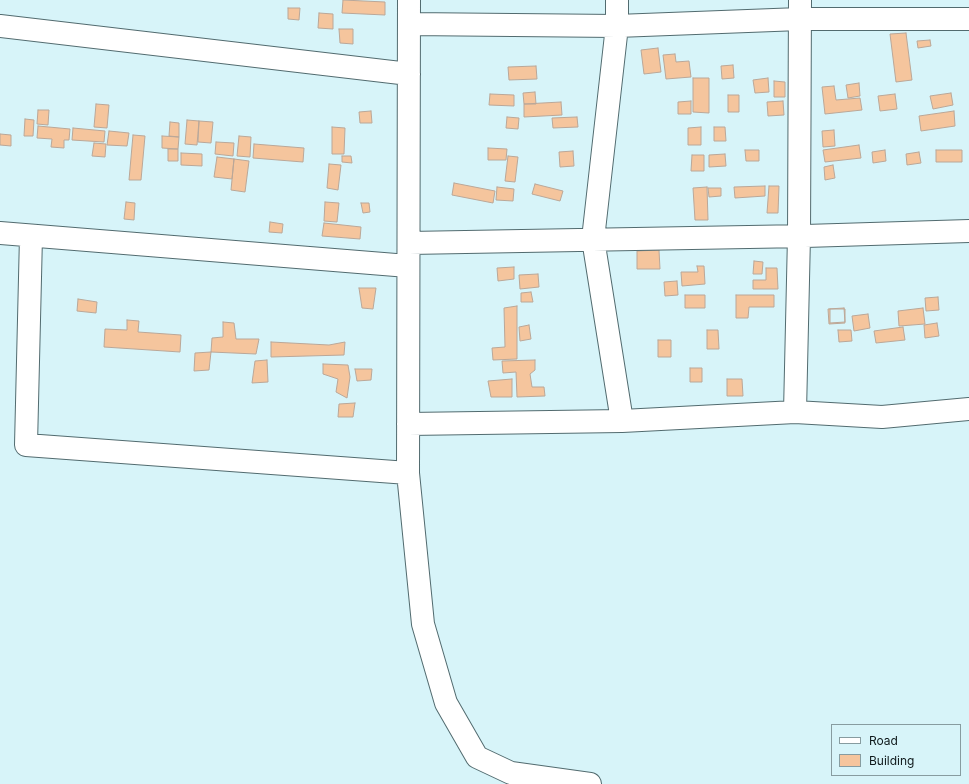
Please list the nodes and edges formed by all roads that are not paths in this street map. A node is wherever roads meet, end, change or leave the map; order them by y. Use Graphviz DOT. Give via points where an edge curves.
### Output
graph roads {
  1 [pos="409,0"];
  2 [pos="617,0"];
  3 [pos="800,10"];
  4 [pos="969,19"];
  5 [pos="409,24"];
  6 [pos="0,26"];
  7 [pos="617,26"];
  8 [pos="409,74"];
  9 [pos="969,231"];
  10 [pos="0,233"];
  11 [pos="31,236"];
  12 [pos="799,236"];
  13 [pos="592,239"];
  14 [pos="409,243"];
  15 [pos="408,266"];
  16 [pos="969,409"];
  17 [pos="795,412"];
  18 [pos="622,421"];
  19 [pos="408,424"];
  20 [pos="408,473"];
  21 [pos="590,784"];
  1 -- 5 [label="street"];
  2 -- 7 [label="street"];
  3 -- 4 [label="street"];
  3 -- 7 [label="street"];
  3 -- 12 [label="street"];
  5 -- 7 [label="street"];
  5 -- 8 [label="street"];
  6 -- 8 [label="street"];
  7 -- 13 [label="street"];
  8 -- 14 [label="street"];
  9 -- 12 [label="street"];
  10 -- 11 [label="street"];
  11 -- 15 [label="street"];
  11 -- 20 [label="street" via="26,445"];
  12 -- 13 [label="street"];
  12 -- 17 [label="street"];
  13 -- 14 [label="street"];
  13 -- 18 [label="street"];
  14 -- 15 [label="street"];
  15 -- 19 [label="street"];
  16 -- 17 [label="street" via="882,417"];
  17 -- 18 [label="street"];
  18 -- 19 [label="street"];
  19 -- 20 [label="street"];
  20 -- 21 [label="street" via="423,624 446,703 477,757 511,772"];
}
